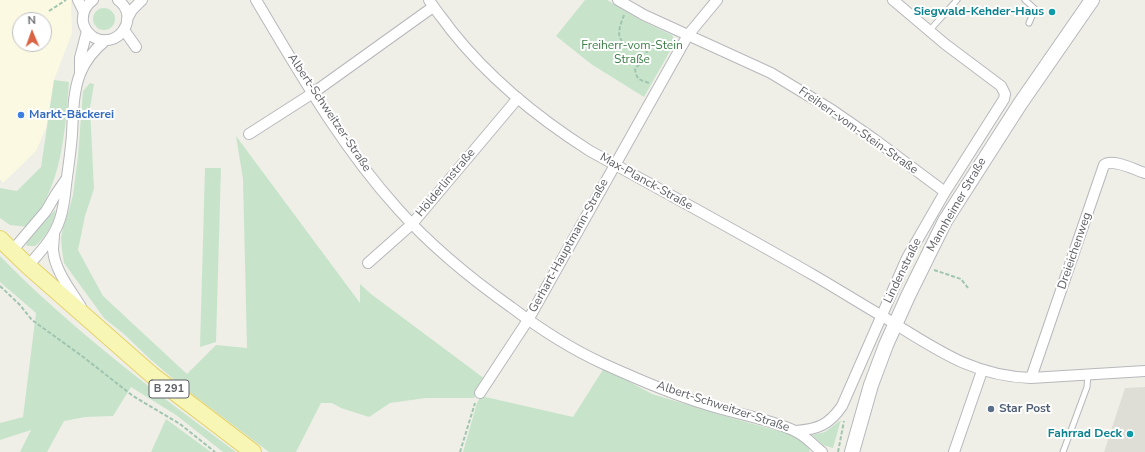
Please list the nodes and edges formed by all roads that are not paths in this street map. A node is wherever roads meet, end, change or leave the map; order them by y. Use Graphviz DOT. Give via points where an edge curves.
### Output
graph roads {
  1 [pos="78,0"];
  2 [pos="93,0"];
  3 [pos="120,0"];
  4 [pos="142,0"];
  5 [pos="256,0"];
  6 [pos="618,0"];
  7 [pos="717,0"];
  8 [pos="893,0"];
  9 [pos="958,0"];
  10 [pos="1025,0"];
  11 [pos="1089,1"];
  12 [pos="431,4"];
  13 [pos="84,12"];
  14 [pos="127,19"];
  15 [pos="1030,23"];
  16 [pos="124,30"];
  17 [pos="87,31"];
  18 [pos="929,31"];
  19 [pos="688,34"];
  20 [pos="116,37"];
  21 [pos="106,40"];
  22 [pos="80,72"];
  23 [pos="313,94"];
  24 [pos="518,98"];
  25 [pos="249,134"];
  26 [pos="615,165"];
  27 [pos="1145,173"];
  28 [pos="67,178"];
  29 [pos="945,192"];
  30 [pos="412,224"];
  31 [pos="54,233"];
  32 [pos="0,239"];
  33 [pos="12,251"];
  34 [pos="368,264"];
  35 [pos="28,266"];
  36 [pos="881,316"];
  37 [pos="89,320"];
  38 [pos="528,320"];
  39 [pos="895,324"];
  40 [pos="982,371"];
  41 [pos="1145,371"];
  42 [pos="1088,374"];
  43 [pos="1031,378"];
  44 [pos="480,393"];
  45 [pos="796,431"];
  46 [pos="253,452"];
  47 [pos="822,452"];
  48 [pos="852,452"];
  49 [pos="954,452"];
  50 [pos="1063,452"];
  1 -- 13 [label="street"];
  2 -- 13 [label="street"];
  3 -- 14 [label="street"];
  4 -- 14 [label="street"];
  5 -- 23 [label="street, Albert-Schweitzer-Straße"];
  6 -- 19 [label="street, Freiherr-vom-Stein-Straße"];
  7 -- 19 [label="street, Gerhart-Hauptmann-Straße"];
  8 -- 18 [label="street"];
  9 -- 18 [label="lane"];
  10 -- 15 [label="lane" via="1035,9"];
  11 -- 39 [label="street, Mannheimer Straße" via="945,221"];
  12 -- 23 [label="street"];
  12 -- 24 [label="street, Max-Planck-Straße" via="476,60"];
  13 -- 17 [label="street" via="83,19"];
  14 -- 16 [label="street"];
  16 -- 20 [label="street"];
  16 -- 20 [label="street" via="135,46"];
  17 -- 21 [label="street" via="91,36"];
  17 -- 22 [label="street" via="80,58"];
  18 -- 29 [label="street, Lindenstraße" via="1001,86 1005,94 1002,104"];
  19 -- 26 [label="street, Gerhart-Hauptmann-Straße"];
  19 -- 29 [label="street, Freiherr-vom-Stein-Straße" via="771,73 825,106"];
  20 -- 21 [label="street"];
  21 -- 22 [label="street" via="96,48"];
  22 -- 28 [label="street" via="75,93"];
  23 -- 25 [label="street"];
  23 -- 30 [label="street, Albert-Schweitzer-Straße" via="371,176"];
  24 -- 26 [label="street, Max-Planck-Straße" via="564,134"];
  24 -- 30 [label="street, Hölderlinstraße"];
  26 -- 36 [label="street, Max-Planck-Straße" via="816,276"];
  26 -- 38 [label="street, Gerhart-Hauptmann-Straße"];
  27 -- 43 [label="street, Dreieichenweg" via="1114,162 1104,165"];
  28 -- 31 [label="street" via="66,197"];
  28 -- 33 [label="street" via="31,231"];
  29 -- 36 [label="street, Lindenstraße" via="907,258"];
  30 -- 34 [label="street, Hölderlinstraße"];
  30 -- 38 [label="street, Albert-Schweitzer-Straße" via="479,284"];
  31 -- 35 [label="street"];
  31 -- 37 [label="street" via="53,250 60,274"];
  32 -- 33 [label="main road, B 291"];
  33 -- 35 [label="main road, B 291"];
  35 -- 37 [label="main road, B 291"];
  36 -- 39 [label="street, Max-Planck-Straße"];
  36 -- 45 [label="street, Lindenstraße" via="842,406 824,425"];
  37 -- 46 [label="main road, B 291" via="152,376"];
  38 -- 44 [label="street, Gerhart-Hauptmann-Straße"];
  38 -- 45 [label="street, Albert-Schweitzer-Straße" via="602,363 656,386 706,405"];
  39 -- 40 [label="street, Max-Planck-Straße" via="937,350"];
  39 -- 48 [label="street, Mannheimer Straße" via="871,385"];
  40 -- 43 [label="street, Max-Planck-Straße"];
  40 -- 49 [label="street"];
  41 -- 42 [label="street, Max-Planck-Straße"];
  42 -- 43 [label="street, Max-Planck-Straße"];
  42 -- 50 [label="lane" via="1087,387"];
  45 -- 47 [label="street, Albert-Schweitzer-Straße"];
}
